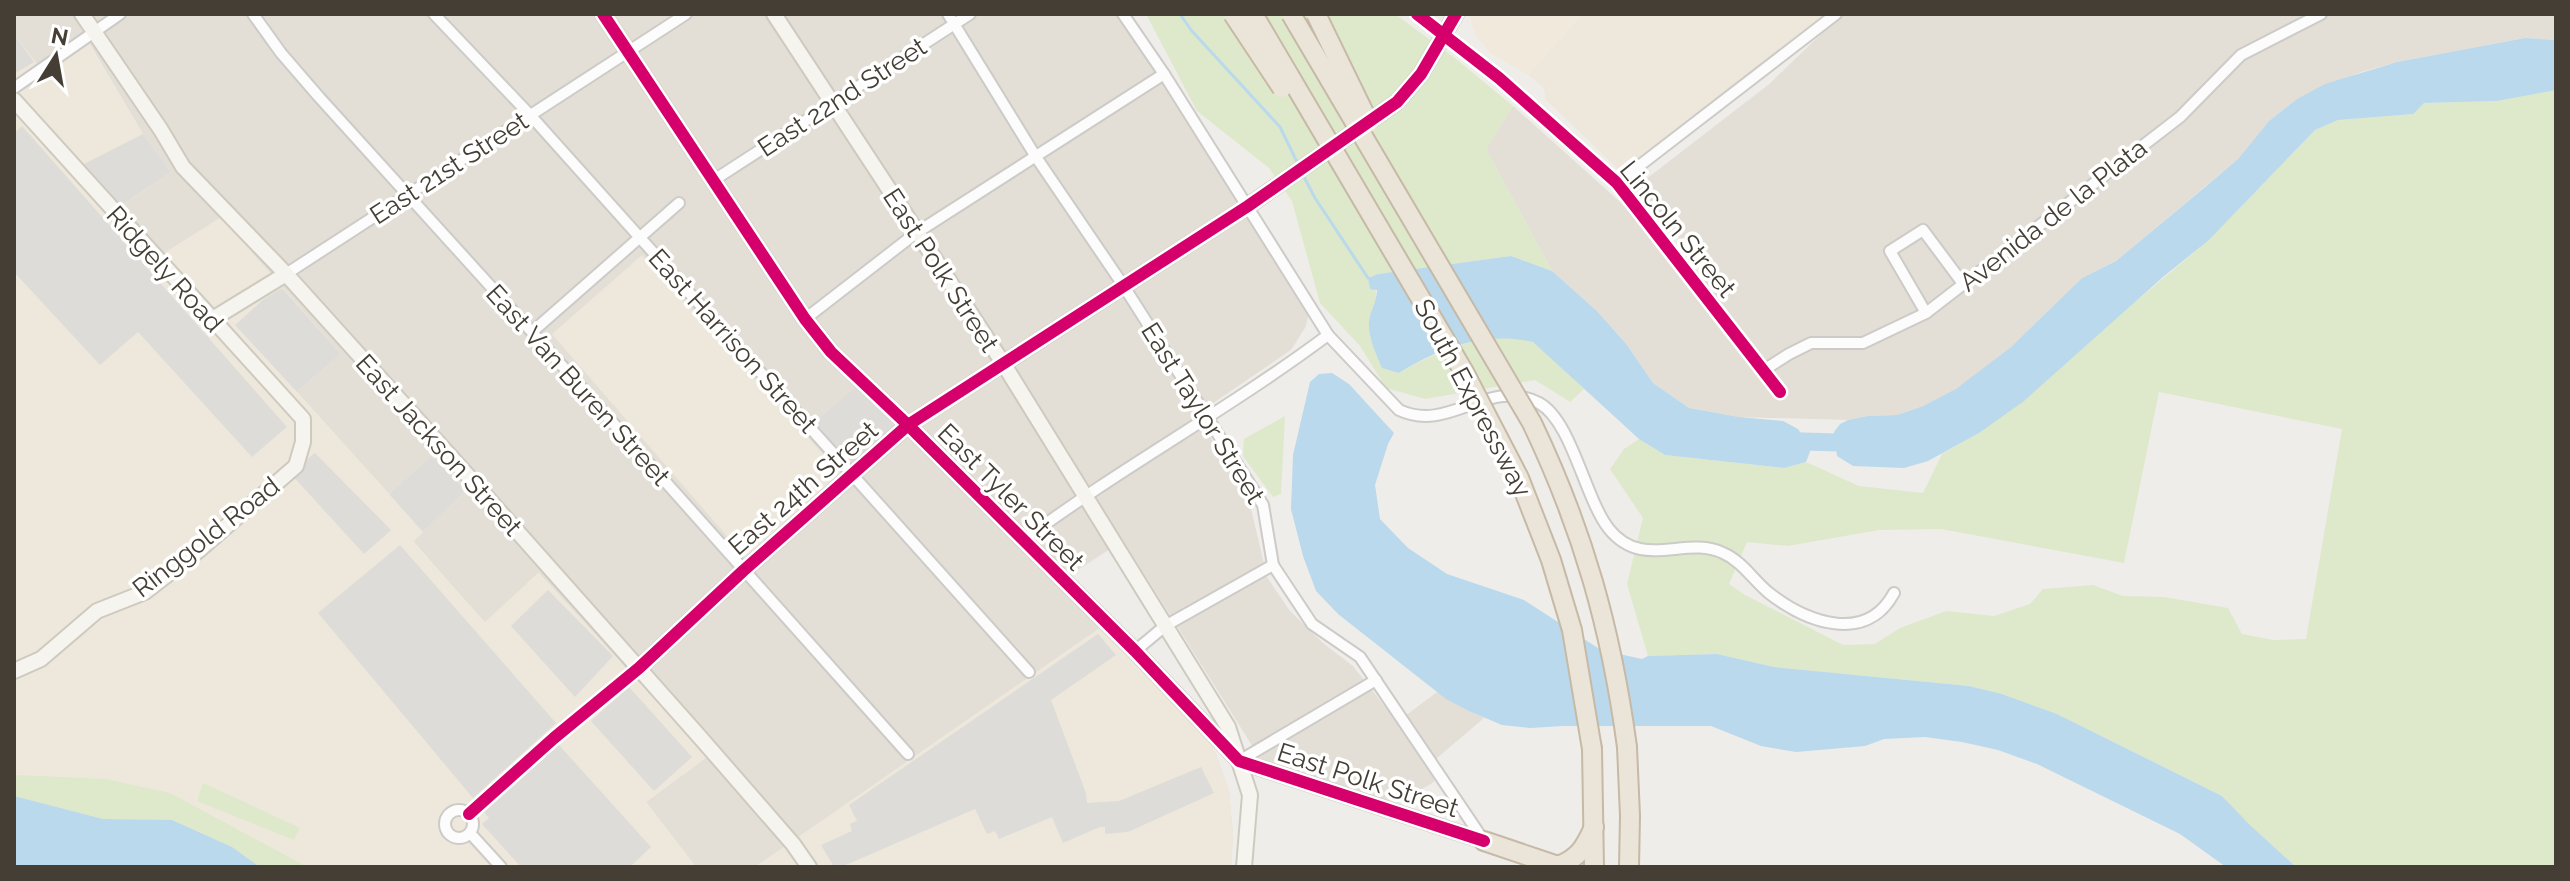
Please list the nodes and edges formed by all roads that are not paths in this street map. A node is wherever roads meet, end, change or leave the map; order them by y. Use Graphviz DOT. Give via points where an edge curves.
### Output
graph roads {
  1 [pos="82,14"];
  2 [pos="120,14"];
  3 [pos="253,14"];
  4 [pos="434,14"];
  5 [pos="603,14"];
  6 [pos="686,14"];
  7 [pos="774,14"];
  8 [pos="948,14"];
  9 [pos="970,14"];
  10 [pos="1123,14"];
  11 [pos="1233,14"];
  12 [pos="1253,14"];
  13 [pos="1291,14"];
  14 [pos="1316,14"];
  15 [pos="1417,14"];
  16 [pos="1456,14"];
  17 [pos="1836,14"];
  18 [pos="2316,15"];
  19 [pos="954,24"];
  20 [pos="93,32"];
  21 [pos="1444,34"];
  22 [pos="627,51"];
  23 [pos="1164,74"];
  24 [pos="14,88"];
  25 [pos="14,100"];
  26 [pos="833,103"];
  27 [pos="531,116"];
  28 [pos="1036,157"];
  29 [pos="714,180"];
  30 [pos="1617,183"];
  31 [pos="407,195"];
  32 [pos="679,203"];
  33 [pos="1248,206"];
  34 [pos="1420,230"];
  35 [pos="916,233"];
  36 [pos="640,240"];
  37 [pos="286,274"];
  38 [pos="1408,277"];
  39 [pos="1123,285"];
  40 [pos="1964,285"];
  41 [pos="1926,313"];
  42 [pos="805,319"];
  43 [pos="211,320"];
  44 [pos="532,332"];
  45 [pos="1328,335"];
  46 [pos="1003,363"];
  47 [pos="1764,370"];
  48 [pos="1780,392"];
  49 [pos="1207,416"];
  50 [pos="908,425"];
  51 [pos="303,442"];
  52 [pos="854,475"];
  53 [pos="1085,494"];
  54 [pos="1022,541"];
  55 [pos="1273,565"];
  56 [pos="743,571"];
  57 [pos="1894,593"];
  58 [pos="1165,626"];
  59 [pos="1135,651"];
  60 [pos="639,668"];
  61 [pos="14,671"];
  62 [pos="1029,672"];
  63 [pos="1376,680"];
  64 [pos="908,754"];
  65 [pos="1239,761"];
  66 [pos="469,814"];
  67 [pos="1594,827"];
  68 [pos="470,833"];
  69 [pos="1484,841"];
  70 [pos="501,867"];
  71 [pos="809,867"];
  72 [pos="1244,867"];
  73 [pos="1594,867"];
  74 [pos="1629,867"];
  1 -- 20 [label="street, East Jackson Street"];
  2 -- 20 [label="street"];
  3 -- 31 [label="street, East Van Buren Street" via="309,86"];
  4 -- 27 [label="street, East Harrison Street"];
  5 -- 22 [label="street, East Tyler Street"];
  6 -- 22 [label="street, East 21st Street"];
  7 -- 26 [label="street, East Polk Street"];
  8 -- 19 [label="street, East Taylor Street"];
  9 -- 19 [label="street, East 22nd Street"];
  10 -- 23 [label="street"];
  11 -- 38 [label="highway, bridge"];
  12 -- 38 [label="highway, South Expressway, bridge"];
  13 -- 34 [label="highway, South Expressway, bridge"];
  14 -- 34 [label="highway, bridge"];
  15 -- 21 [label="street, Lincoln Street"];
  16 -- 21 [label="street"];
  17 -- 30 [label="street"];
  18 -- 40 [label="street, Avenida de la Plata" via="2241,55 2180,117"];
  19 -- 26 [label="street, East 22nd Street"];
  19 -- 28 [label="street, East Taylor Street"];
  20 -- 24 [label="street"];
  20 -- 37 [label="street, East Jackson Street" via="183,167"];
  21 -- 30 [label="street, Lincoln Street"];
  21 -- 33 [label="street, East 24th Street" via="1397,102"];
  22 -- 27 [label="street, East 21st Street"];
  22 -- 29 [label="street, East Tyler Street"];
  23 -- 28 [label="street"];
  23 -- 33 [label="street"];
  25 -- 43 [label="street, Ridgely Road"];
  26 -- 29 [label="street, East 22nd Street"];
  26 -- 35 [label="street, East Polk Street"];
  27 -- 31 [label="street, East 21st Street"];
  27 -- 36 [label="street, East Harrison Street"];
  28 -- 35 [label="street"];
  28 -- 39 [label="street, East Taylor Street"];
  29 -- 42 [label="street, East Tyler Street"];
  30 -- 47 [label="street, Lincoln Street"];
  31 -- 37 [label="street, East 21st Street"];
  31 -- 44 [label="street, East Van Buren Street"];
  32 -- 36 [label="street"];
  33 -- 39 [label="street, East 24th Street"];
  33 -- 45 [label="street"];
  34 -- 74 [label="highway, South Expressway, bridge" via="1532,423 1589,565 1607,629 1627,747"];
  35 -- 42 [label="street"];
  35 -- 46 [label="street, East Polk Street"];
  36 -- 44 [label="street"];
  36 -- 52 [label="street, East Harrison Street"];
  37 -- 43 [label="street, East 21st Street"];
  37 -- 60 [label="street, East Jackson Street"];
  38 -- 67 [label="highway, South Expressway, bridge" via="1484,408 1537,521 1572,630 1592,749"];
  39 -- 46 [label="street, East 24th Street"];
  39 -- 49 [label="street, East Taylor Street"];
  40 -- 41 [label="street, Avenida de la Plata"];
  40 -- 41 [label="street" via="1923,230 1890,251"];
  41 -- 47 [label="street, Avenida de la Plata" via="1863,343 1811,343"];
  42 -- 50 [label="street, East Tyler Street" via="831,352"];
  43 -- 51 [label="street, Ridgely Road" via="303,419"];
  44 -- 56 [label="street, East Van Buren Street"];
  45 -- 49 [label="street"];
  45 -- 57 [label="street" via="1386,399 1412,416 1443,415 1497,395 1542,405 1554,414 1602,518 1630,546 1665,552 1700,547 1725,553 1795,610 1831,623 1869,620"];
  46 -- 50 [label="street, East 24th Street"];
  46 -- 53 [label="street, East Polk Street"];
  47 -- 48 [label="street, Lincoln Street"];
  49 -- 53 [label="street"];
  49 -- 55 [label="street, East Taylor Street" via="1263,505"];
  50 -- 52 [label="street, East 24th Street"];
  50 -- 54 [label="street, East Tyler Street"];
  51 -- 61 [label="street, Ringgold Road" via="296,466 198,551 145,592 97,611 41,659"];
  52 -- 56 [label="street, East 24th Street"];
  52 -- 62 [label="street, East Harrison Street"];
  53 -- 54 [label="street"];
  53 -- 58 [label="street, East Polk Street"];
  54 -- 59 [label="street, East Tyler Street"];
  55 -- 58 [label="street"];
  55 -- 63 [label="street, East Taylor Street" via="1312,624 1360,657"];
  56 -- 60 [label="street, East 24th Street"];
  56 -- 64 [label="street, East Van Buren Street"];
  58 -- 59 [label="street"];
  58 -- 65 [label="street, East Polk Street" via="1228,727"];
  59 -- 65 [label="street, East Tyler Street"];
  60 -- 66 [label="street, East 24th Street"];
  60 -- 71 [label="street, East Jackson Street"];
  63 -- 65 [label="street"];
  63 -- 69 [label="street, East Taylor Street"];
  65 -- 69 [label="street, East Polk Street"];
  65 -- 72 [label="street" via="1250,795"];
  66 -- 68 [label="street"];
  66 -- 68 [label="street" via="453,811 445,821 453,836"];
  67 -- 69 [label="highway" via="1582,852 1558,866"];
  67 -- 73 [label="highway, South Expressway"];
  68 -- 70 [label="street"];
}
